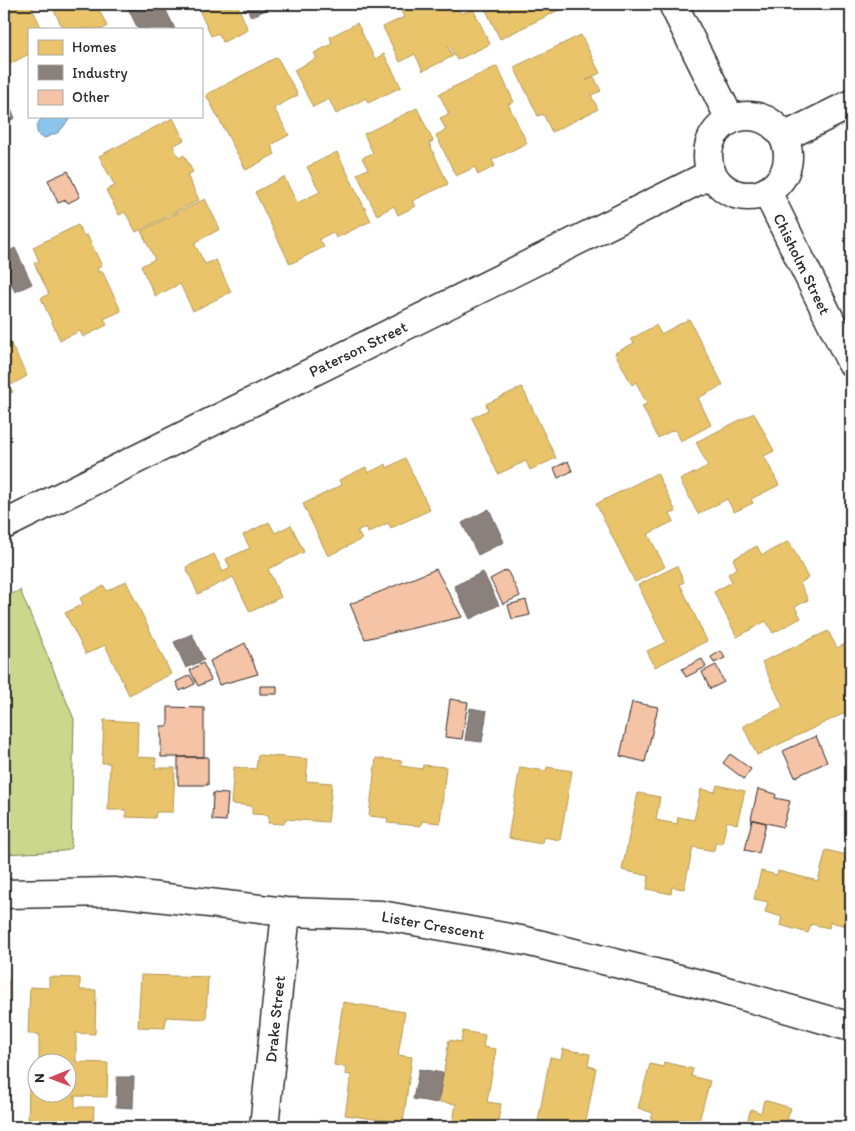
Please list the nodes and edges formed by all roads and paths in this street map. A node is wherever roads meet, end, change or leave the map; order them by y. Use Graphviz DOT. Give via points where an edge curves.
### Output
graph roads {
  1 [pos="673,4"];
  2 [pos="851,104"];
  3 [pos="730,119"];
  4 [pos="784,137"];
  5 [pos="711,174"];
  6 [pos="767,192"];
  7 [pos="851,362"];
  8 [pos="4,525"];
  9 [pos="4,894"];
  10 [pos="286,912"];
  11 [pos="851,1027"];
  12 [pos="264,1127"];
  1 -- 3 [label="street"];
  2 -- 4 [label="street"];
  3 -- 4 [label="street" via="755,115 777,127"];
  3 -- 5 [label="street" via="712,137 708,149"];
  4 -- 6 [label="street" via="788,162 784,174"];
  5 -- 6 [label="street" via="729,192 755,196"];
  5 -- 8 [label="street, Paterson Street"];
  6 -- 7 [label="street, Chisholm Street"];
  9 -- 10 [label="street, Lister Crescent" via="114,892"];
  10 -- 11 [label="street, Lister Crescent" via="380,915 526,941"];
  10 -- 12 [label="street, Drake Street"];
}
